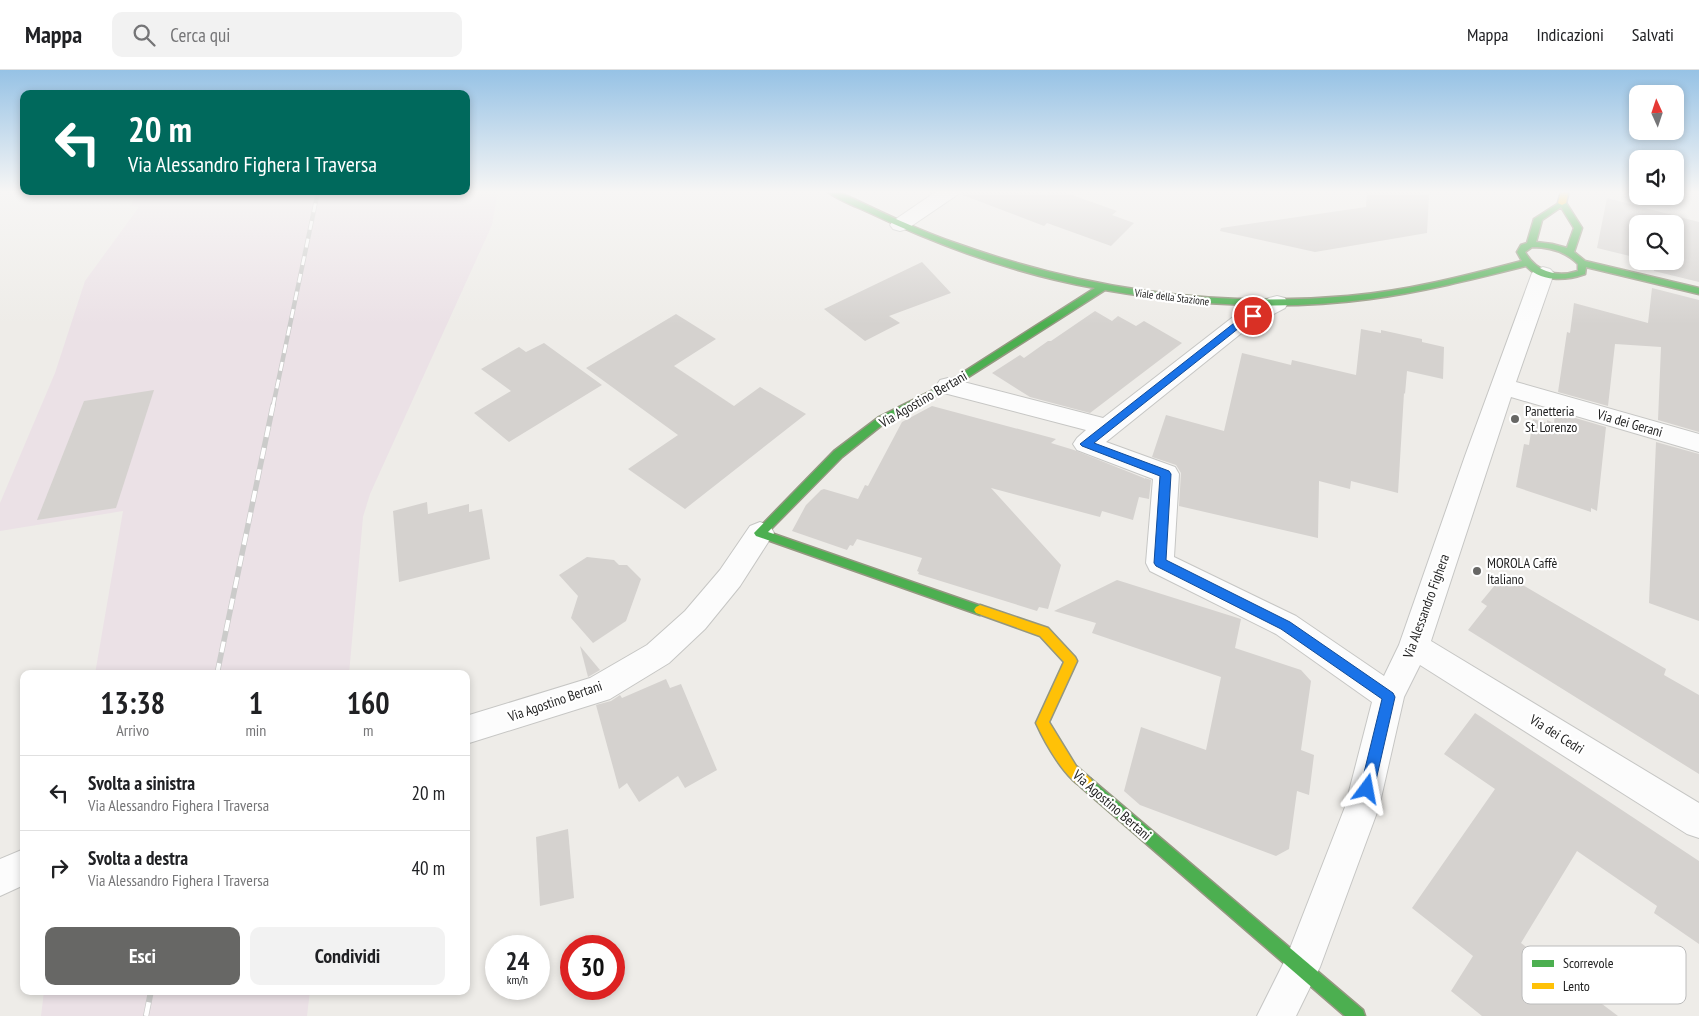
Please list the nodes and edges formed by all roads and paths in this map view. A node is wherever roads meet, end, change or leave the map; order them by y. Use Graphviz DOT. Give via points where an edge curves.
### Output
graph roads {
  1 [pos="928,235"];
  2 [pos="1533,235"];
  3 [pos="1576,235"];
  4 [pos="1530,244"];
  5 [pos="1570,252"];
  6 [pos="1582,263"];
  7 [pos="1535,268"];
  8 [pos="1103,287"];
  9 [pos="1699,291"];
  10 [pos="1277,303"];
  11 [pos="948,386"];
  12 [pos="1504,387"];
  13 [pos="1096,435"];
  14 [pos="1699,443"];
  15 [pos="760,533"];
  16 [pos="1414,646"];
  17 [pos="1389,697"];
  18 [pos="470,729"];
  19 [pos="1699,822"];
  20 [pos="20,868"];
  21 [pos="0,878"];
  22 [pos="1301,967"];
  23 [pos="1276,1016"];
  24 [pos="1357,1016"];
  1 -- 8 [label="main road, Viale della Stazione" via="998,260"];
  2 -- 4 [label="main road"];
  3 -- 5 [label="main road"];
  4 -- 5 [label="main road" via="1550,245"];
  4 -- 7 [label="main road" via="1521,252"];
  5 -- 6 [label="main road"];
  6 -- 7 [label="main road" via="1582,272 1571,277"];
  6 -- 9 [label="main road"];
  7 -- 10 [label="main road, Viale della Stazione" via="1349,299"];
  7 -- 12 [label="street, Via Alessandro Fighera"];
  8 -- 10 [label="main road, Viale della Stazione" via="1194,301"];
  8 -- 11 [label="main road, Via Agostino Bertani"];
  10 -- 13 [label="street" via="1241,322"];
  11 -- 13 [label="street"];
  11 -- 15 [label="main road, Via Agostino Bertani" via="883,420 846,448"];
  12 -- 14 [label="street, Via dei Gerani"];
  12 -- 16 [label="street, Via Alessandro Fighera"];
  13 -- 17 [label="street" via="1166,474 1160,563 1286,626"];
  15 -- 18 [label="street, Via Agostino Bertani" via="730,578 695,620 658,654 599,689"];
  15 -- 22 [label="main road, Via Agostino Bertani" via="1044,632 1071,661 1042,723 1071,770"];
  16 -- 17 [label="street, Via Alessandro Fighera"];
  16 -- 19 [label="street, Via dei Cedri"];
  17 -- 22 [label="street, Via Alessandro Fighera" via="1362,807"];
  20 -- 21 [label="street"];
  22 -- 23 [label="street, Via Alessandro Fighera"];
  22 -- 24 [label="main road"];
}
